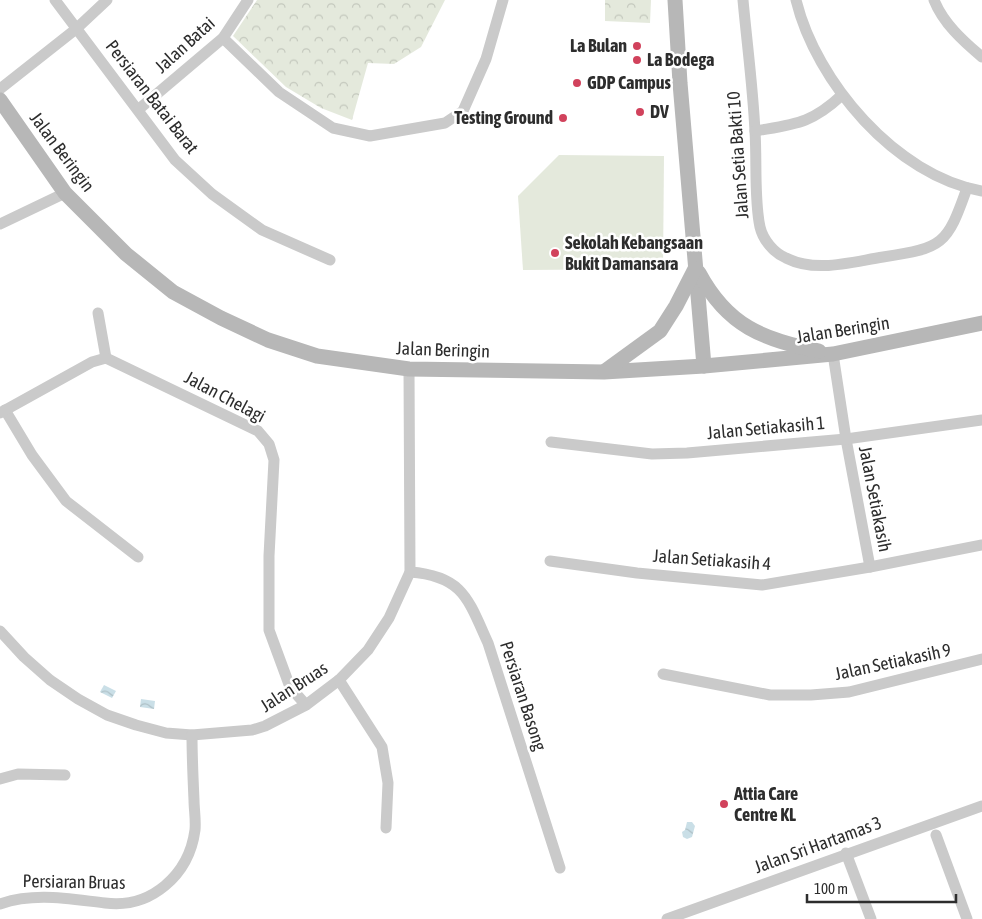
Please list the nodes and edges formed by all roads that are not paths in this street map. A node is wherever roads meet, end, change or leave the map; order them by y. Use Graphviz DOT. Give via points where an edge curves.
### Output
graph roads {
  1 [pos="55,0"];
  2 [pos="107,0"];
  3 [pos="248,0"];
  4 [pos="503,0"];
  5 [pos="675,0"];
  6 [pos="742,0"];
  7 [pos="796,0"];
  8 [pos="934,0"];
  9 [pos="76,29"];
  10 [pos="223,38"];
  11 [pos="982,57"];
  12 [pos="0,89"];
  13 [pos="842,95"];
  14 [pos="0,100"];
  15 [pos="139,109"];
  16 [pos="755,130"];
  17 [pos="967,188"];
  18 [pos="982,191"];
  19 [pos="65,193"];
  20 [pos="0,224"];
  21 [pos="330,260"];
  22 [pos="696,268"];
  23 [pos="98,313"];
  24 [pos="982,323"];
  25 [pos="833,354"];
  26 [pos="106,358"];
  27 [pos="704,366"];
  28 [pos="409,369"];
  29 [pos="604,372"];
  30 [pos="3,412"];
  31 [pos="982,420"];
  32 [pos="846,439"];
  33 [pos="551,442"];
  34 [pos="982,545"];
  35 [pos="138,556"];
  36 [pos="550,561"];
  37 [pos="870,567"];
  38 [pos="410,572"];
  39 [pos="0,631"];
  40 [pos="982,658"];
  41 [pos="662,674"];
  42 [pos="339,680"];
  43 [pos="306,705"];
  44 [pos="192,735"];
  45 [pos="65,774"];
  46 [pos="0,779"];
  47 [pos="982,806"];
  48 [pos="386,828"];
  49 [pos="936,835"];
  50 [pos="842,855"];
  51 [pos="560,868"];
  52 [pos="0,904"];
  53 [pos="667,919"];
  54 [pos="871,919"];
  55 [pos="967,919"];
  1 -- 9 [label="street, Persiaran Batai Barat"];
  2 -- 9 [label="street"];
  3 -- 10 [label="street, Jalan Batai"];
  4 -- 10 [label="street" via="486,59 463,111 445,123 370,136 333,128 278,92"];
  5 -- 22 [label="street"];
  6 -- 16 [label="street, Jalan Setia Bakti 10"];
  7 -- 13 [label="street" via="816,55"];
  8 -- 11 [label="street" via="962,40"];
  9 -- 12 [label="street"];
  9 -- 15 [label="street, Persiaran Batai Barat"];
  10 -- 15 [label="street, Jalan Batai"];
  13 -- 16 [label="street" via="824,112 808,121"];
  13 -- 17 [label="street" via="862,119 903,154"];
  14 -- 19 [label="street, Jalan Beringin"];
  15 -- 21 [label="street, Persiaran Batai Barat" via="175,160 212,194 262,230"];
  16 -- 17 [label="street, Jalan Setia Bakti 10" via="760,227 775,251 798,262 831,266 928,249 948,235"];
  17 -- 18 [label="street"];
  19 -- 20 [label="street"];
  19 -- 28 [label="street, Jalan Beringin" via="139,265 174,292 221,318 268,340 316,356"];
  22 -- 25 [label="street" via="726,312 748,328 775,341"];
  22 -- 27 [label="street"];
  22 -- 29 [label="street" via="660,331"];
  23 -- 26 [label="street"];
  24 -- 25 [label="street, Jalan Beringin"];
  25 -- 27 [label="street, Jalan Beringin"];
  25 -- 32 [label="street, Jalan Setiakasih"];
  26 -- 30 [label="street" via="92,362"];
  26 -- 43 [label="street, Jalan Chelagi" via="258,431 269,444 274,460 269,630 290,687"];
  27 -- 29 [label="street, Jalan Beringin"];
  28 -- 29 [label="street, Jalan Beringin"];
  28 -- 38 [label="street, Jalan Bruas"];
  30 -- 35 [label="street" via="66,501"];
  31 -- 32 [label="street, Jalan Setiakasih 1"];
  32 -- 33 [label="street, Jalan Setiakasih 1" via="652,454"];
  32 -- 37 [label="street, Jalan Setiakasih"];
  34 -- 37 [label="street, Jalan Setiakasih"];
  36 -- 37 [label="street, Jalan Setiakasih 4" via="637,573 762,584"];
  38 -- 42 [label="street, Jalan Bruas" via="389,618 368,650"];
  38 -- 51 [label="street, Persiaran Basong" via="445,578 458,589 473,610 488,643"];
  39 -- 44 [label="street, Jalan Bruas" via="50,680 107,715 136,726"];
  40 -- 41 [label="street, Jalan Setiakasih 9" via="849,692 811,695 770,695"];
  42 -- 43 [label="street, Jalan Bruas"];
  42 -- 48 [label="street" via="382,747 388,783"];
  43 -- 44 [label="street, Jalan Bruas" via="252,730"];
  44 -- 52 [label="street, Persiaran Bruas" via="195,830 188,855 165,888 125,904 65,897 20,897"];
  45 -- 46 [label="street" via="18,774"];
  47 -- 50 [label="street, Jalan Sri Hartamas 3"];
  49 -- 55 [label="street"];
  50 -- 53 [label="street, Jalan Sri Hartamas 3"];
  50 -- 54 [label="street"];
}
